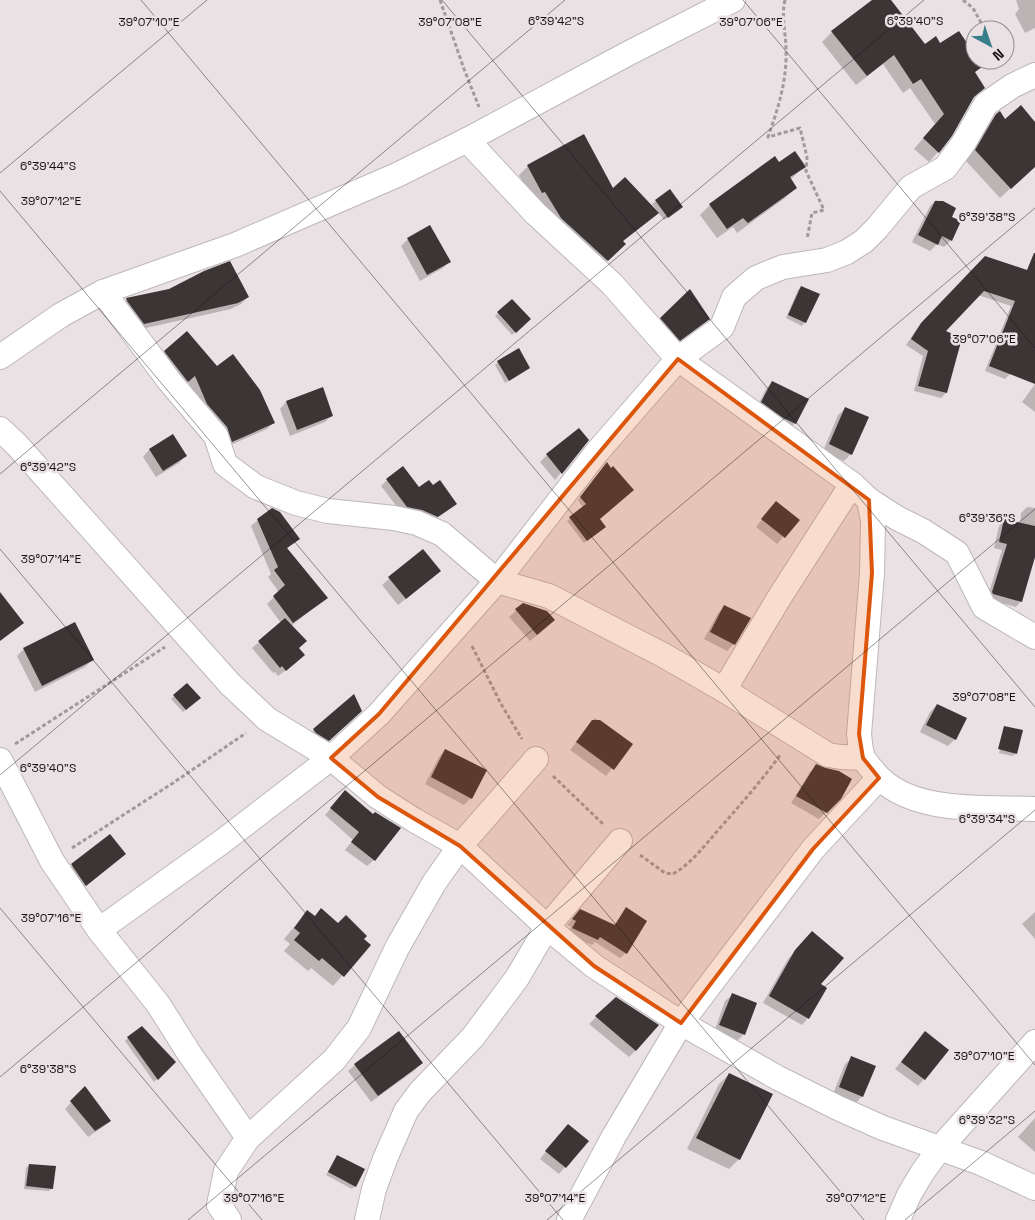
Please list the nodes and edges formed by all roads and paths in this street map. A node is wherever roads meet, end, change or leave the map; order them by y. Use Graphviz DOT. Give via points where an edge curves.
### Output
graph roads {
  1 [pos="440,0"];
  2 [pos="733,0"];
  3 [pos="785,0"];
  4 [pos="963,0"];
  5 [pos="980,20"];
  6 [pos="1035,75"];
  7 [pos="488,128"];
  8 [pos="467,140"];
  9 [pos="806,264"];
  10 [pos="103,292"];
  11 [pos="0,357"];
  12 [pos="678,359"];
  13 [pos="0,429"];
  14 [pos="852,484"];
  15 [pos="869,500"];
  16 [pos="497,581"];
  17 [pos="460,623"];
  18 [pos="186,633"];
  19 [pos="1035,637"];
  20 [pos="724,690"];
  21 [pos="267,719"];
  22 [pos="796,734"];
  23 [pos="4,754"];
  24 [pos="331,758"];
  25 [pos="863,758"];
  26 [pos="536,759"];
  27 [pos="879,778"];
  28 [pos="1035,809"];
  29 [pos="620,841"];
  30 [pos="460,846"];
  31 [pos="52,861"];
  32 [pos="547,927"];
  33 [pos="99,930"];
  34 [pos="681,1023"];
  35 [pos="1035,1042"];
  36 [pos="248,1138"];
  37 [pos="940,1148"];
  38 [pos="1035,1188"];
  39 [pos="229,1220"];
  40 [pos="367,1220"];
  41 [pos="569,1220"];
  42 [pos="898,1220"];
  1 -- 7 [label="path"];
  2 -- 7 [label="street"];
  3 -- 9 [label="path" via="785,73 780,103 768,137 800,128 807,157 806,171 824,210 812,213"];
  4 -- 5 [label="path"];
  6 -- 9 [label="street" via="986,104 945,168 911,187 864,241 827,260"];
  7 -- 8 [label="street"];
  8 -- 10 [label="street" via="397,175 236,245"];
  8 -- 12 [label="street" via="535,212 612,284"];
  9 -- 12 [label="street" via="783,267 756,278 734,297 722,327"];
  10 -- 11 [label="street" via="61,315"];
  10 -- 16 [label="street" via="170,382 216,436 225,464 256,487 296,503 328,511 416,523 442,534"];
  12 -- 14 [label="street"];
  12 -- 16 [label="street" via="597,452"];
  13 -- 18 [label="street"];
  14 -- 15 [label="street"];
  14 -- 20 [label="street"];
  15 -- 19 [label="street" via="957,553 984,607"];
  15 -- 25 [label="street" via="872,573 859,734"];
  16 -- 17 [label="street"];
  16 -- 20 [label="street" via="550,596 663,654"];
  17 -- 24 [label="street" via="379,714"];
  17 -- 26 [label="path" via="516,731"];
  18 -- 21 [label="street" via="230,684"];
  18 -- 23 [label="path"];
  20 -- 22 [label="street"];
  21 -- 24 [label="street"];
  21 -- 31 [label="path"];
  22 -- 25 [label="street" via="828,755"];
  22 -- 29 [label="path" via="694,858 673,874 665,873"];
  23 -- 31 [label="street"];
  24 -- 30 [label="street" via="378,797"];
  24 -- 33 [label="street" via="224,841"];
  25 -- 27 [label="street"];
  26 -- 29 [label="path"];
  26 -- 30 [label="street"];
  27 -- 28 [label="street" via="923,801 959,808"];
  27 -- 34 [label="street" via="813,850"];
  29 -- 32 [label="street"];
  30 -- 32 [label="street"];
  30 -- 36 [label="street" via="434,883 397,948 358,1028 334,1060"];
  31 -- 33 [label="street"];
  32 -- 34 [label="street" via="594,966"];
  32 -- 40 [label="street" via="517,978 473,1037 406,1110 374,1189"];
  33 -- 36 [label="street" via="158,1004"];
  34 -- 37 [label="street" via="838,1108"];
  34 -- 41 [label="street"];
  35 -- 37 [label="street"];
  36 -- 39 [label="street" via="226,1171 220,1196 219,1205"];
  37 -- 38 [label="street"];
  37 -- 42 [label="street" via="909,1195"];
}
